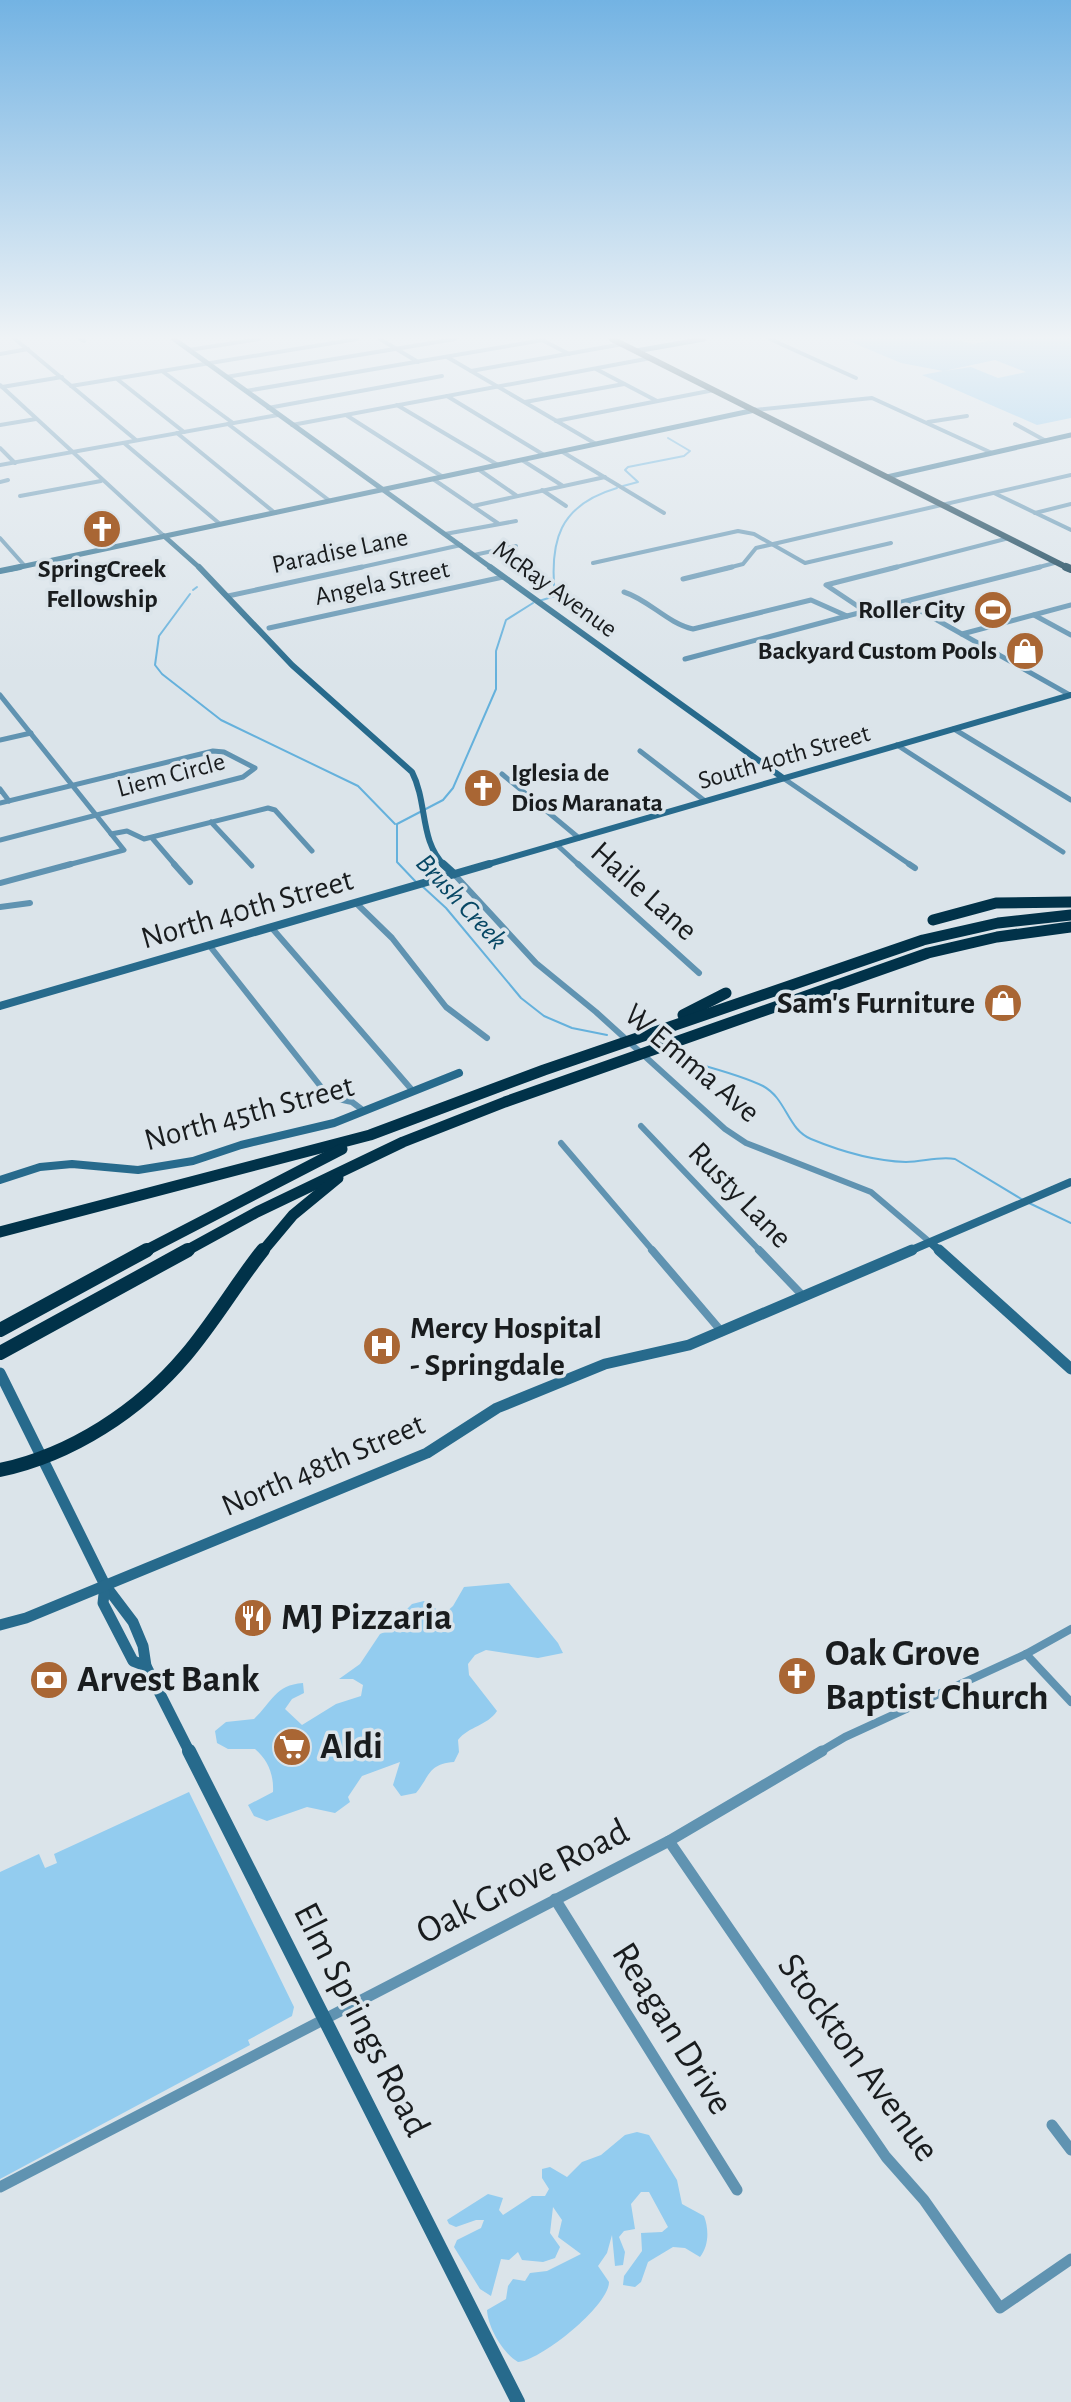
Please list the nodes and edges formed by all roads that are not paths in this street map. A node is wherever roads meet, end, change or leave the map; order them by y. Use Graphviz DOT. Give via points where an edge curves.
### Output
graph roads {
  1 [pos="3,451"];
  2 [pos="75,451"];
  3 [pos="134,451"];
  4 [pos="199,451"];
  5 [pos="266,451"];
  6 [pos="329,451"];
  7 [pos="402,451"];
  8 [pos="475,451"];
  9 [pos="538,451"];
  10 [pos="561,451"];
  11 [pos="836,451"];
  12 [pos="988,451"];
  13 [pos="1001,451"];
  14 [pos="70,452"];
  15 [pos="992,453"];
  16 [pos="544,455"];
  17 [pos="522,460"];
  18 [pos="15,463"];
  19 [pos="0,465"];
  20 [pos="498,465"];
  21 [pos="478,469"];
  22 [pos="1071,475"];
  23 [pos="443,477"];
  24 [pos="605,477"];
  25 [pos="887,477"];
  26 [pos="433,479"];
  27 [pos="8,480"];
  28 [pos="101,481"];
  29 [pos="0,482"];
  30 [pos="563,486"];
  31 [pos="383,490"];
  32 [pos="542,490"];
  33 [pos="994,493"];
  34 [pos="20,496"];
  35 [pos="517,496"];
  36 [pos="330,501"];
  37 [pos="1071,504"];
  38 [pos="943,505"];
  39 [pos="473,506"];
  40 [pos="566,506"];
  41 [pos="275,513"];
  42 [pos="664,513"];
  43 [pos="1035,513"];
  44 [pos="516,521"];
  45 [pos="220,524"];
  46 [pos="499,524"];
  47 [pos="1071,530"];
  48 [pos="445,534"];
  49 [pos="164,536"];
  50 [pos="0,538"];
  51 [pos="1009,538"];
  52 [pos="891,543"];
  53 [pos="773,544"];
  54 [pos="461,545"];
  55 [pos="516,546"];
  56 [pos="474,555"];
  57 [pos="593,563"];
  58 [pos="24,565"];
  59 [pos="1066,566"];
  60 [pos="0,571"];
  61 [pos="503,577"];
  62 [pos="683,579"];
  63 [pos="624,592"];
  64 [pos="228,596"];
  65 [pos="904,602"];
  66 [pos="1071,605"];
  67 [pos="867,611"];
  68 [pos="1034,615"];
  69 [pos="847,616"];
  70 [pos="269,628"];
  71 [pos="962,634"];
  72 [pos="1071,635"];
  73 [pos="685,659"];
  74 [pos="0,695"];
  75 [pos="1070,695"];
  76 [pos="11,709"];
  77 [pos="0,712"];
  78 [pos="954,729"];
  79 [pos="31,733"];
  80 [pos="0,740"];
  81 [pos="897,745"];
  82 [pos="640,751"];
  83 [pos="502,774"];
  84 [pos="783,778"];
  85 [pos="74,785"];
  86 [pos="0,789"];
  87 [pos="1071,800"];
  88 [pos="9,801"];
  89 [pos="705,801"];
  90 [pos="0,803"];
  91 [pos="97,815"];
  92 [pos="211,822"];
  93 [pos="111,834"];
  94 [pos="152,838"];
  95 [pos="579,838"];
  96 [pos="0,840"];
  97 [pos="556,844"];
  98 [pos="312,851"];
  99 [pos="1063,852"];
  100 [pos="507,859"];
  101 [pos="252,866"];
  102 [pos="915,868"];
  103 [pos="454,874"];
  104 [pos="190,882"];
  105 [pos="0,883"];
  106 [pos="1071,902"];
  107 [pos="30,903"];
  108 [pos="356,903"];
  109 [pos="0,907"];
  110 [pos="1071,915"];
  111 [pos="933,920"];
  112 [pos="271,927"];
  113 [pos="1071,927"];
  114 [pos="209,945"];
  115 [pos="699,973"];
  116 [pos="726,993"];
  117 [pos="0,1006"];
  118 [pos="651,1033"];
  119 [pos="487,1038"];
  120 [pos="459,1073"];
  121 [pos="412,1090"];
  122 [pos="364,1111"];
  123 [pos="641,1126"];
  124 [pos="370,1135"];
  125 [pos="561,1143"];
  126 [pos="368,1158"];
  127 [pos="0,1180"];
  128 [pos="1071,1182"];
  129 [pos="0,1232"];
  130 [pos="931,1243"];
  131 [pos="804,1297"];
  132 [pos="0,1330"];
  133 [pos="722,1332"];
  134 [pos="0,1353"];
  135 [pos="1071,1369"];
  136 [pos="1,1376"];
  137 [pos="43,1459"];
  138 [pos="0,1470"];
  139 [pos="105,1585"];
  140 [pos="0,1625"];
  141 [pos="1071,1629"];
  142 [pos="1026,1654"];
  143 [pos="1071,1702"];
  144 [pos="669,1841"];
  145 [pos="555,1899"];
  146 [pos="324,2017"];
  147 [pos="1052,2125"];
  148 [pos="1071,2150"];
  149 [pos="0,2187"];
  150 [pos="737,2190"];
  151 [pos="1071,2259"];
  152 [pos="518,2402"];
  1 -- 18 [label="street"];
  2 -- 14 [label="street"];
  3 -- 45 [label="street"];
  4 -- 41 [label="street"];
  5 -- 36 [label="street"];
  6 -- 31 [label="street, McRay Avenue"];
  7 -- 23 [label="street"];
  8 -- 20 [label="street"];
  9 -- 16 [label="street"];
  10 -- 16 [label="street"];
  10 -- 24 [label="street"];
  11 -- 25 [label="highway"];
  12 -- 15 [label="street"];
  13 -- 15 [label="street"];
  14 -- 18 [label="street"];
  14 -- 28 [label="street"];
  15 -- 25 [label="street"];
  16 -- 17 [label="street"];
  17 -- 20 [label="street"];
  17 -- 30 [label="street"];
  18 -- 19 [label="street"];
  20 -- 21 [label="street"];
  21 -- 23 [label="street"];
  21 -- 35 [label="street"];
  22 -- 33 [label="street"];
  23 -- 26 [label="street"];
  24 -- 30 [label="street"];
  24 -- 42 [label="street"];
  25 -- 38 [label="highway"];
  26 -- 31 [label="street"];
  26 -- 39 [label="street"];
  27 -- 29 [label="street"];
  28 -- 34 [label="street"];
  28 -- 49 [label="street"];
  30 -- 32 [label="street"];
  31 -- 36 [label="street"];
  31 -- 48 [label="street, McRay Avenue"];
  32 -- 35 [label="street"];
  32 -- 40 [label="street"];
  33 -- 38 [label="street"];
  33 -- 43 [label="street"];
  35 -- 39 [label="street"];
  36 -- 41 [label="street"];
  37 -- 43 [label="street"];
  38 -- 51 [label="highway"];
  38 -- 53 [label="street"];
  39 -- 46 [label="street"];
  41 -- 45 [label="street"];
  43 -- 47 [label="street"];
  44 -- 46 [label="street"];
  45 -- 49 [label="street"];
  46 -- 48 [label="street"];
  48 -- 54 [label="street, McRay Avenue"];
  49 -- 58 [label="street"];
  49 -- 64 [label="street"];
  50 -- 58 [label="street"];
  51 -- 59 [label="highway"];
  51 -- 67 [label="street" via="826,585"];
  52 -- 53 [label="street" via="805,563"];
  53 -- 57 [label="street" via="738,531"];
  53 -- 62 [label="street" via="752,551 743,564"];
  54 -- 56 [label="street, McRay Avenue"];
  54 -- 64 [label="street, Paradise Lane"];
  55 -- 56 [label="street"];
  56 -- 61 [label="street, McRay Avenue"];
  58 -- 60 [label="street"];
  59 -- 65 [label="street"];
  61 -- 70 [label="street, Angela Street"];
  61 -- 84 [label="street, McRay Avenue"];
  63 -- 69 [label="street" via="687,629 811,600"];
  64 -- 103 [label="street" via="290,661 412,772 434,853"];
  65 -- 67 [label="street"];
  65 -- 71 [label="street"];
  66 -- 68 [label="street"];
  67 -- 69 [label="street"];
  68 -- 71 [label="street"];
  68 -- 72 [label="street"];
  69 -- 73 [label="street"];
  71 -- 75 [label="street"];
  74 -- 76 [label="street"];
  75 -- 78 [label="street, South 40th Street"];
  76 -- 77 [label="street"];
  76 -- 79 [label="street"];
  78 -- 81 [label="street, South 40th Street"];
  78 -- 87 [label="street"];
  79 -- 80 [label="street"];
  79 -- 85 [label="street"];
  81 -- 84 [label="street, South 40th Street"];
  81 -- 99 [label="street"];
  82 -- 89 [label="street"];
  83 -- 95 [label="street"];
  84 -- 89 [label="street, South 40th Street"];
  84 -- 102 [label="street, McRay Avenue"];
  85 -- 88 [label="street"];
  85 -- 91 [label="street"];
  85 -- 91 [label="street, Liem Circle" via="213,751 254,767 243,777"];
  86 -- 88 [label="street"];
  88 -- 90 [label="street"];
  89 -- 95 [label="street, South 40th Street"];
  91 -- 93 [label="street"];
  91 -- 96 [label="street"];
  92 -- 94 [label="street"];
  92 -- 98 [label="street" via="275,810"];
  92 -- 101 [label="street"];
  93 -- 94 [label="street" via="127,831 140,839"];
  93 -- 105 [label="street" via="124,850"];
  94 -- 104 [label="street"];
  95 -- 97 [label="street, South 40th Street"];
  97 -- 100 [label="street, South 40th Street"];
  97 -- 115 [label="street, Haile Lane"];
  100 -- 103 [label="street, North 40th Street"];
  103 -- 108 [label="street, North 40th Street"];
  103 -- 130 [label="street, W Emma Ave" via="536,963 725,1129 746,1143 871,1192"];
  106 -- 111 [label="highway" via="996,903"];
  107 -- 109 [label="street"];
  108 -- 112 [label="street, North 40th Street"];
  108 -- 119 [label="street" via="392,938 446,1007"];
  110 -- 118 [label="highway" via="998,923 923,940"];
  112 -- 114 [label="street, North 40th Street"];
  112 -- 121 [label="street"];
  113 -- 126 [label="highway" via="997,937 919,956 492,1106"];
  114 -- 117 [label="street, North 40th Street"];
  114 -- 122 [label="street" via="329,1097"];
  116 -- 118 [label="highway"];
  118 -- 124 [label="highway"];
  120 -- 121 [label="street, North 45th Street"];
  121 -- 122 [label="street, North 45th Street"];
  122 -- 127 [label="street, North 45th Street" via="161,1169 72,1164 40,1167"];
  123 -- 131 [label="street, Rusty Lane"];
  124 -- 129 [label="highway"];
  124 -- 132 [label="highway"];
  125 -- 133 [label="street"];
  126 -- 134 [label="highway" via="257,1212"];
  126 -- 137 [label="highway" via="292,1215 163,1379 106,1422"];
  128 -- 130 [label="street, North 48th Street"];
  130 -- 131 [label="street, North 48th Street"];
  130 -- 135 [label="street"];
  131 -- 133 [label="street, North 48th Street"];
  133 -- 139 [label="street, North 48th Street" via="667,1352 587,1370 497,1408 427,1453"];
  136 -- 137 [label="street, Elm Springs Road"];
  137 -- 138 [label="highway"];
  137 -- 139 [label="street, Elm Springs Road"];
  139 -- 140 [label="street, North 48th Street"];
  139 -- 146 [label="street, Elm Springs Road" via="103,1603 133,1661 146,1666"];
  141 -- 142 [label="street, Oak Grove Road"];
  142 -- 143 [label="street"];
  142 -- 144 [label="street, Oak Grove Road" via="845,1737"];
  144 -- 145 [label="street, Oak Grove Road"];
  144 -- 151 [label="street, Stockton Avenue" via="886,2157 924,2200 1000,2308"];
  145 -- 146 [label="street, Oak Grove Road"];
  145 -- 150 [label="street, Reagan Drive"];
  146 -- 149 [label="street, Oak Grove Road"];
  146 -- 152 [label="street, Elm Springs Road"];
  147 -- 148 [label="street"];
}
